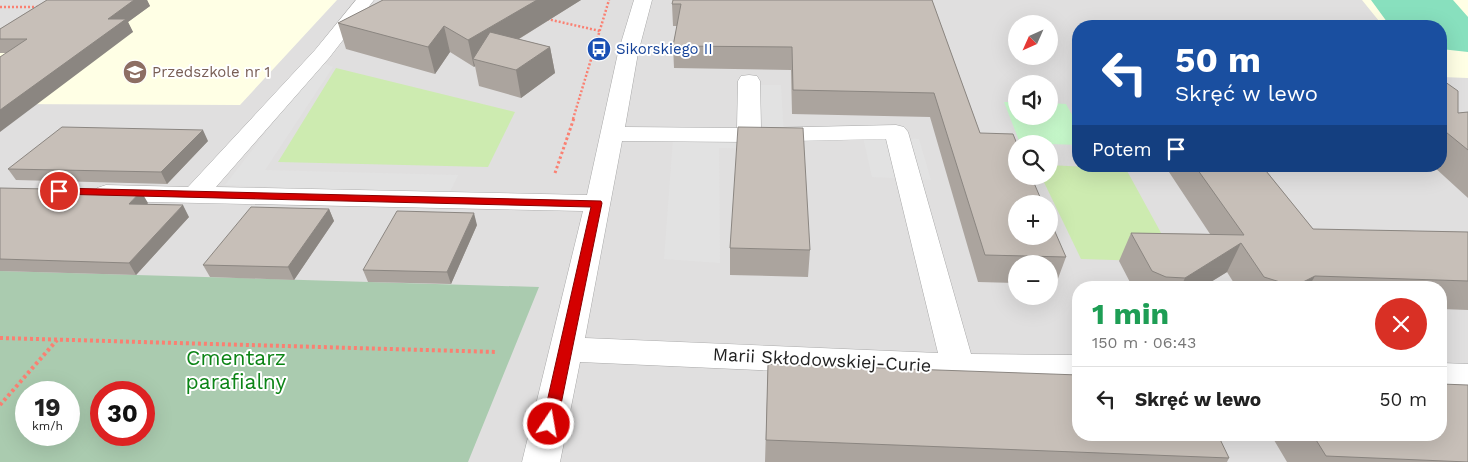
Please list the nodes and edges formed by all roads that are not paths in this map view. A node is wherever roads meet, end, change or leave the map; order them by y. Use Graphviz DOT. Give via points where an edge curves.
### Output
graph roads {
  1 [pos="365,0"];
  2 [pos="643,0"];
  3 [pos="749,81"];
  4 [pos="611,134"];
  5 [pos="749,135"];
  6 [pos="78,192"];
  7 [pos="196,195"];
  8 [pos="597,203"];
  9 [pos="566,349"];
  10 [pos="958,366"];
  11 [pos="1072,368"];
  12 [pos="1447,376"];
  13 [pos="1468,377"];
  14 [pos="541,462"];
  1 -- 7 [label="street" via="322,54"];
  2 -- 4 [label="street" via="630,40"];
  3 -- 5 [label="street"];
  4 -- 5 [label="street"];
  4 -- 8 [label="street"];
  5 -- 10 [label="street" via="896,132"];
  6 -- 7 [label="street"];
  7 -- 8 [label="street"];
  8 -- 9 [label="street"];
  9 -- 10 [label="street, Marii Skłodowskiej-Curie"];
  9 -- 14 [label="street"];
  10 -- 11 [label="street, Marii Skłodowskiej-Curie"];
  12 -- 13 [label="street"];
}
